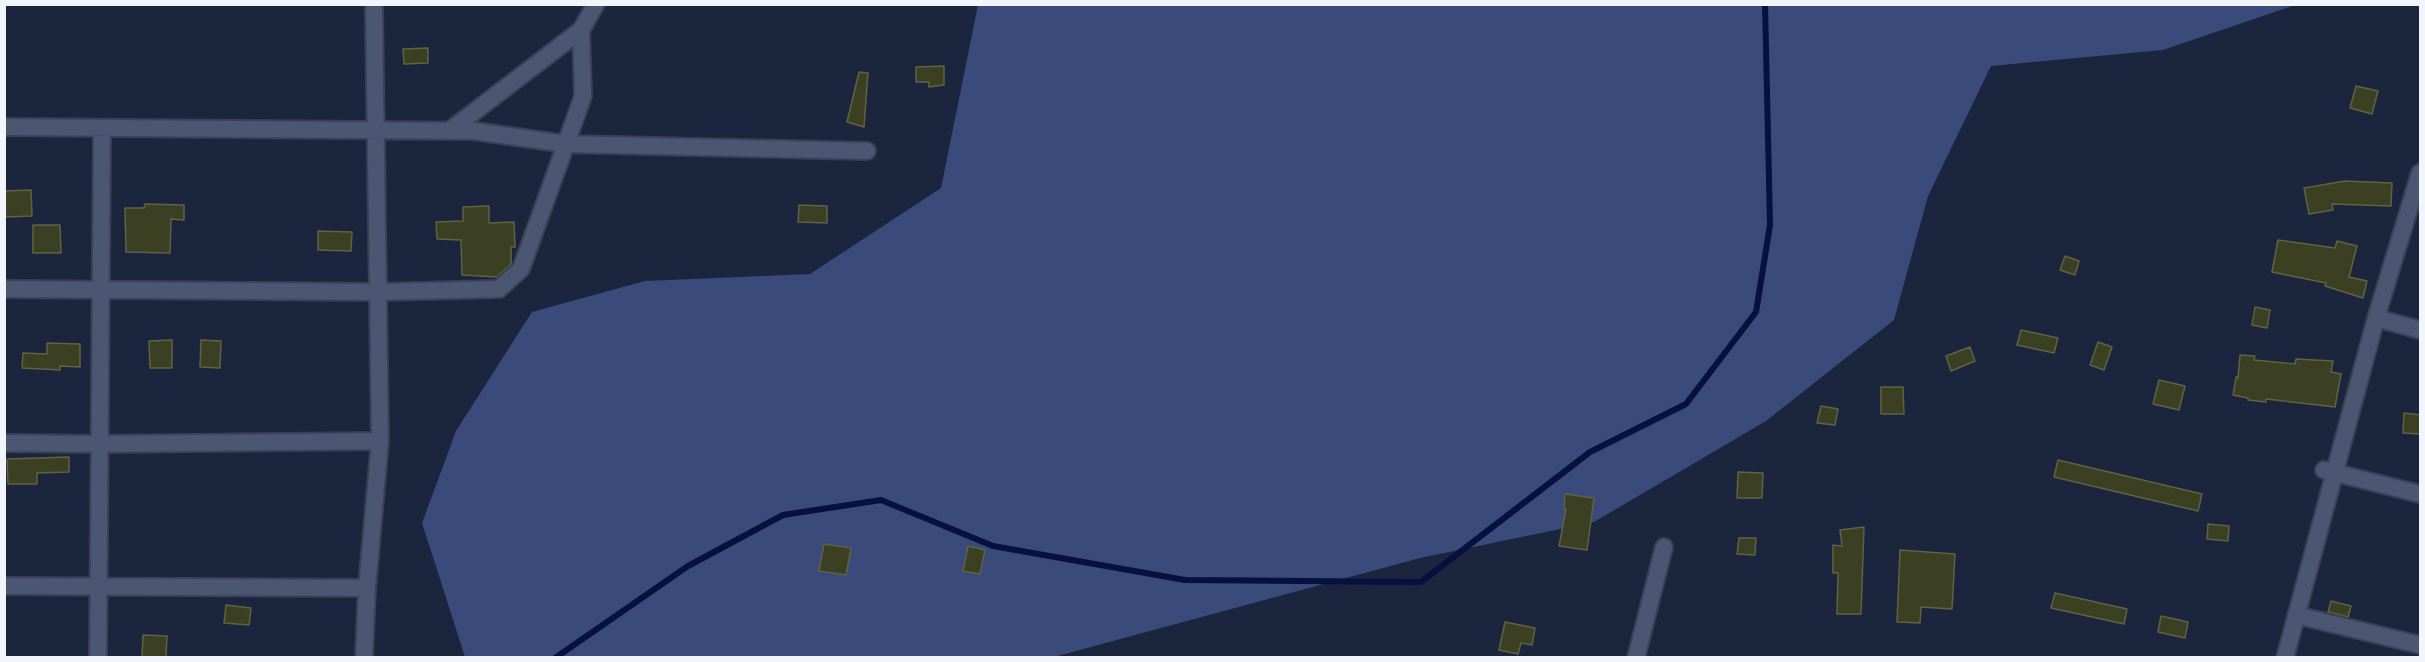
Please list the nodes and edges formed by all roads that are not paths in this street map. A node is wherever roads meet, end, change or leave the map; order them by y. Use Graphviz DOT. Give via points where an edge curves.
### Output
graph roads {
  1 [pos="597,4"];
  2 [pos="374,9"];
  3 [pos="581,30"];
  4 [pos="4,128"];
  5 [pos="102,128"];
  6 [pos="376,129"];
  7 [pos="448,131"];
  8 [pos="566,144"];
  9 [pos="867,151"];
  10 [pos="2421,174"];
  11 [pos="101,288"];
  12 [pos="4,289"];
  13 [pos="379,292"];
  14 [pos="2376,318"];
  15 [pos="2421,330"];
  16 [pos="380,441"];
  17 [pos="4,443"];
  18 [pos="99,444"];
  19 [pos="2328,472"];
  20 [pos="2421,494"];
  21 [pos="1664,547"];
  22 [pos="4,586"];
  23 [pos="98,587"];
  24 [pos="367,588"];
  25 [pos="2296,615"];
  26 [pos="2421,645"];
  27 [pos="98,657"];
  28 [pos="364,657"];
  29 [pos="1636,657"];
  30 [pos="2285,657"];
  1 -- 3 [label="street"];
  2 -- 6 [label="street"];
  3 -- 7 [label="street"];
  3 -- 8 [label="street" via="583,96"];
  4 -- 5 [label="street"];
  5 -- 6 [label="street"];
  5 -- 11 [label="street"];
  6 -- 7 [label="street"];
  6 -- 13 [label="street"];
  7 -- 8 [label="street"];
  8 -- 9 [label="street"];
  8 -- 13 [label="street" via="521,269 499,289"];
  10 -- 14 [label="street"];
  11 -- 12 [label="street"];
  11 -- 13 [label="street"];
  11 -- 18 [label="street"];
  13 -- 16 [label="street"];
  14 -- 15 [label="street"];
  14 -- 19 [label="street"];
  16 -- 18 [label="street"];
  16 -- 24 [label="street"];
  17 -- 18 [label="street"];
  18 -- 23 [label="street"];
  19 -- 20 [label="street"];
  19 -- 25 [label="street"];
  21 -- 29 [label="street"];
  22 -- 23 [label="street"];
  23 -- 24 [label="street"];
  23 -- 27 [label="street"];
  24 -- 28 [label="street"];
  25 -- 26 [label="street"];
  25 -- 30 [label="street"];
}
